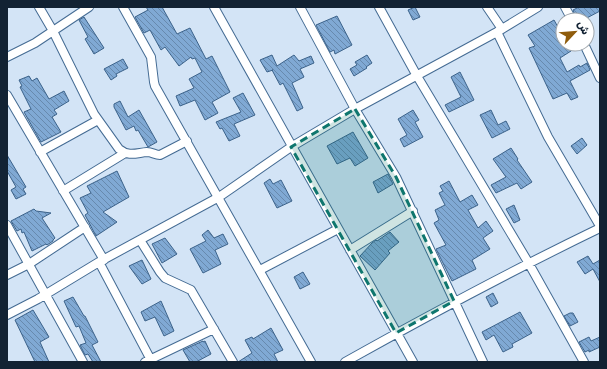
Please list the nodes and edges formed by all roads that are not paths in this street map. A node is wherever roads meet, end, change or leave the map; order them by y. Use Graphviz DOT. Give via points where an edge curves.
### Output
graph roads {
  1 [pos="39,7"];
  2 [pos="89,7"];
  3 [pos="124,7"];
  4 [pos="214,7"];
  5 [pos="300,7"];
  6 [pos="379,7"];
  7 [pos="487,7"];
  8 [pos="538,7"];
  9 [pos="53,31"];
  10 [pos="500,31"];
  11 [pos="588,52"];
  12 [pos="7,57"];
  13 [pos="417,76"];
  14 [pos="600,78"];
  15 [pos="7,95"];
  16 [pos="355,109"];
  17 [pos="98,120"];
  18 [pos="187,141"];
  19 [pos="291,147"];
  20 [pos="40,152"];
  21 [pos="125,153"];
  22 [pos="63,191"];
  23 [pos="219,197"];
  24 [pos="413,211"];
  25 [pos="7,225"];
  26 [pos="85,227"];
  27 [pos="600,227"];
  28 [pos="338,229"];
  29 [pos="140,240"];
  30 [pos="350,250"];
  31 [pos="102,261"];
  32 [pos="528,262"];
  33 [pos="29,264"];
  34 [pos="260,270"];
  35 [pos="7,275"];
  36 [pos="46,294"];
  37 [pos="454,301"];
  38 [pos="7,315"];
  39 [pos="214,329"];
  40 [pos="396,333"];
  41 [pos="149,361"];
  42 [pos="83,362"];
  43 [pos="233,362"];
  44 [pos="311,362"];
  45 [pos="345,362"];
  46 [pos="413,362"];
  47 [pos="483,362"];
  48 [pos="584,362"];
  1 -- 9 [label="street"];
  2 -- 9 [label="street"];
  3 -- 18 [label="street" via="151,57 154,82"];
  4 -- 19 [label="street"];
  5 -- 16 [label="street"];
  6 -- 13 [label="street"];
  7 -- 10 [label="street"];
  8 -- 10 [label="street"];
  9 -- 12 [label="street"];
  9 -- 17 [label="street"];
  10 -- 13 [label="street"];
  10 -- 27 [label="street" via="548,137"];
  11 -- 14 [label="street"];
  13 -- 16 [label="street"];
  13 -- 32 [label="street"];
  15 -- 20 [label="street"];
  16 -- 19 [label="street"];
  16 -- 24 [label="street" via="396,177"];
  17 -- 20 [label="street"];
  17 -- 21 [label="street" via="115,144"];
  18 -- 21 [label="street" via="160,155 149,152"];
  18 -- 23 [label="street"];
  19 -- 23 [label="street"];
  19 -- 28 [label="street"];
  20 -- 22 [label="street"];
  21 -- 22 [label="street"];
  22 -- 26 [label="street"];
  23 -- 29 [label="street"];
  23 -- 34 [label="street"];
  24 -- 30 [label="street"];
  24 -- 37 [label="street"];
  25 -- 33 [label="street"];
  26 -- 31 [label="street"];
  26 -- 33 [label="street"];
  27 -- 32 [label="street"];
  28 -- 30 [label="street"];
  28 -- 34 [label="street"];
  29 -- 31 [label="street"];
  29 -- 39 [label="street" via="165,278 190,290"];
  30 -- 40 [label="street"];
  31 -- 36 [label="street"];
  31 -- 41 [label="street"];
  32 -- 37 [label="street"];
  32 -- 48 [label="street"];
  33 -- 35 [label="street"];
  33 -- 36 [label="street"];
  34 -- 44 [label="street"];
  36 -- 38 [label="street"];
  36 -- 42 [label="street"];
  37 -- 40 [label="street"];
  37 -- 47 [label="street"];
  39 -- 41 [label="street"];
  39 -- 43 [label="street"];
  40 -- 45 [label="street"];
  40 -- 46 [label="street"];
}
